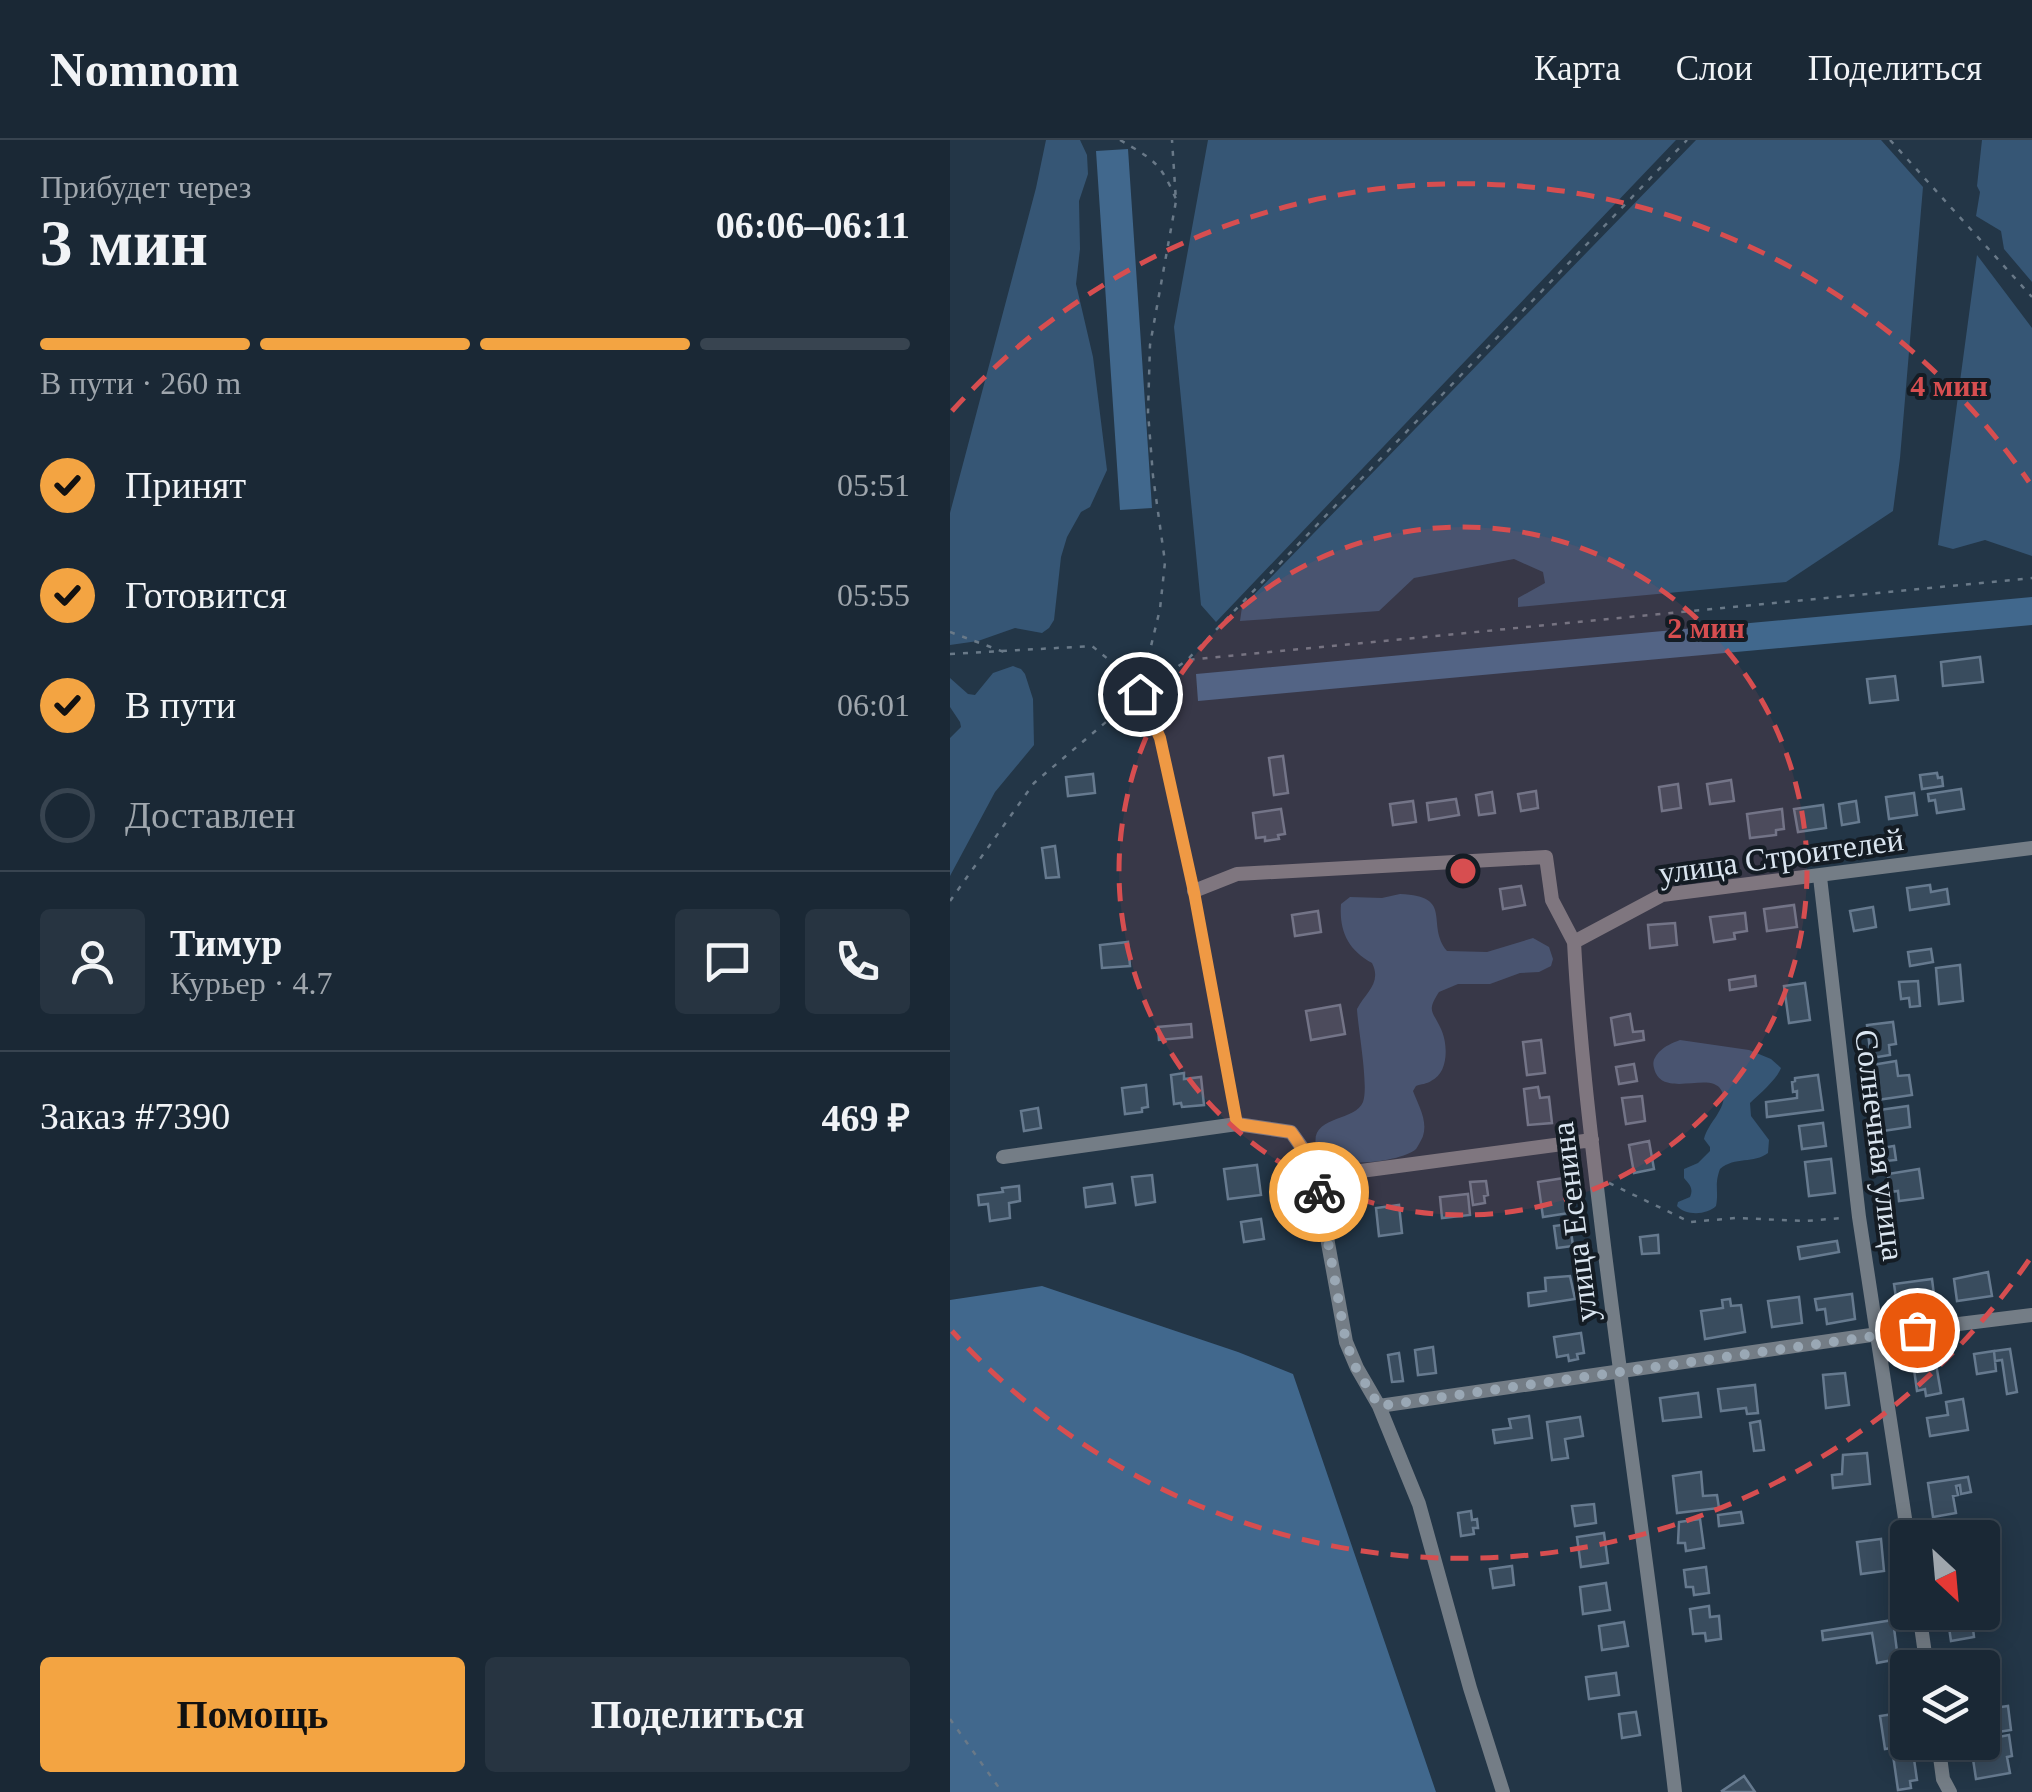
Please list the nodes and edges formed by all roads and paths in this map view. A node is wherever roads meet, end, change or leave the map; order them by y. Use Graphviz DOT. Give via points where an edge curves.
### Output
graph roads {
  1 [pos="1120,140"];
  2 [pos="1172,140"];
  3 [pos="1687,140"];
  4 [pos="1890,140"];
  5 [pos="1176,201"];
  6 [pos="2032,297"];
  7 [pos="2032,578"];
  8 [pos="950,632"];
  9 [pos="1006,652"];
  10 [pos="950,654"];
  11 [pos="1187,660"];
  12 [pos="1140,694"];
  13 [pos="2032,848"];
  14 [pos="1820,876"];
  15 [pos="1194,892"];
  16 [pos="950,901"];
  17 [pos="1574,942"];
  18 [pos="1237,1124"];
  19 [pos="1592,1140"];
  20 [pos="1003,1157"];
  21 [pos="1595,1176"];
  22 [pos="1316,1177"];
  23 [pos="1859,1217"];
  24 [pos="2032,1315"];
  25 [pos="1878,1334"];
  26 [pos="1619,1371"];
  27 [pos="1379,1406"];
  28 [pos="1905,1520"];
  29 [pos="950,1719"];
  30 [pos="1941,1760"];
  31 [pos="1677,1791"];
  32 [pos="1002,1792"];
  33 [pos="1503,1792"];
  34 [pos="1950,1792"];
  1 -- 5 [label="path" via="1164,171"];
  2 -- 5 [label="path"];
  3 -- 11 [label="path"];
  4 -- 6 [label="path"];
  5 -- 12 [label="path" via="1149,361 1153,476 1166,562"];
  7 -- 11 [label="path"];
  8 -- 9 [label="path"];
  9 -- 10 [label="path"];
  9 -- 12 [label="path" via="1092,646"];
  11 -- 12 [label="path"];
  12 -- 15 [label="lane" via="1160,738"];
  12 -- 16 [label="path" via="1034,783"];
  13 -- 14 [label="street, улица Строителей"];
  14 -- 17 [label="street, улица Строителей" via="1662,895"];
  14 -- 23 [label="street, Солнечная улица"];
  15 -- 17 [label="street" via="1237,874 1546,857 1552,900"];
  15 -- 18 [label="lane"];
  17 -- 19 [label="street, улица Есенина"];
  18 -- 20 [label="street"];
  18 -- 22 [label="street" via="1291,1132"];
  19 -- 21 [label="street, улица Есенина"];
  19 -- 22 [label="street"];
  21 -- 23 [label="path" via="1690,1222"];
  21 -- 26 [label="street, улица Есенина"];
  22 -- 27 [label="street" via="1346,1342"];
  23 -- 25 [label="street, Солнечная улица"];
  24 -- 25 [label="street"];
  25 -- 26 [label="street"];
  25 -- 28 [label="street, Солнечная улица"];
  26 -- 27 [label="street"];
  26 -- 31 [label="street, улица Есенина"];
  27 -- 33 [label="street" via="1418,1504"];
  29 -- 32 [label="path"];
  30 -- 34 [label="street"];
}
